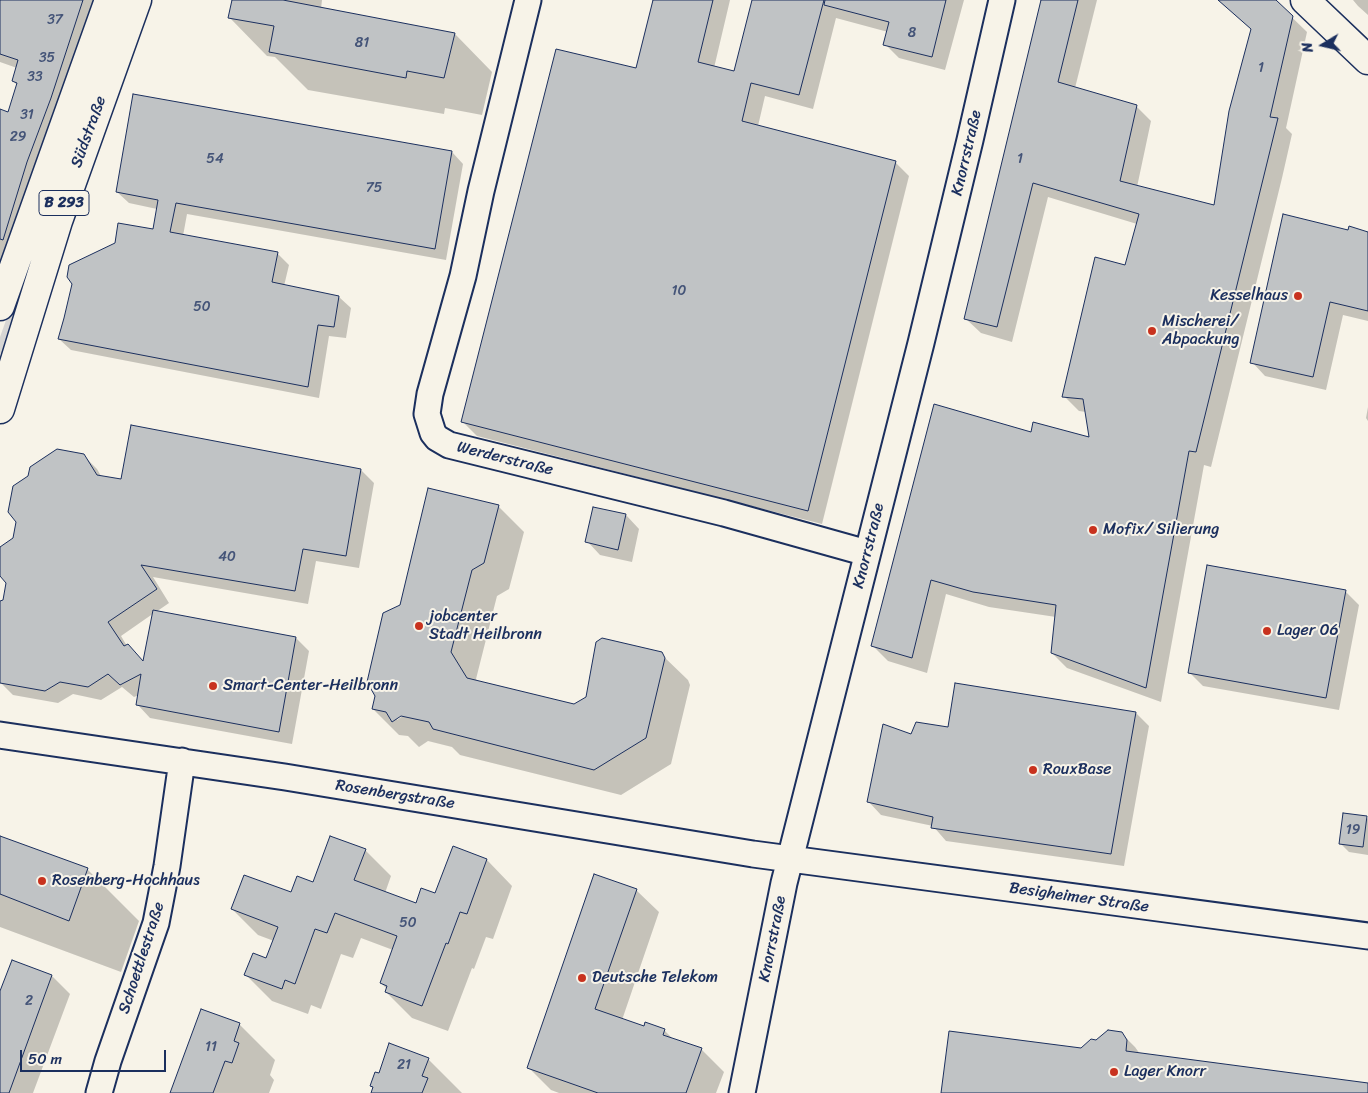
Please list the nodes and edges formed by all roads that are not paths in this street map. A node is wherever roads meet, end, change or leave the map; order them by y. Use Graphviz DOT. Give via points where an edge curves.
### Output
graph roads {
  1 [pos="109,0"];
  2 [pos="137,0"];
  3 [pos="528,0"];
  4 [pos="1002,0"];
  5 [pos="1305,0"];
  6 [pos="1368,60"];
  7 [pos="0,306"];
  8 [pos="0,409"];
  9 [pos="867,553"];
  10 [pos="0,735"];
  11 [pos="182,761"];
  12 [pos="790,859"];
  13 [pos="1368,936"];
  14 [pos="99,1093"];
  15 [pos="742,1093"];
  1 -- 7 [label="main road, Südstraße / B 293"];
  2 -- 8 [label="main road, Südstraße / B 293" via="58,221"];
  3 -- 9 [label="street, Werderstraße" via="463,276 430,394 427,414 433,433 449,445 724,513"];
  4 -- 9 [label="street, Knorrstraße" via="961,179"];
  5 -- 6 [label="main road"];
  9 -- 12 [label="street, Knorrstraße"];
  10 -- 11 [label="street, Rosenbergstraße"];
  11 -- 12 [label="street, Rosenbergstraße"];
  11 -- 14 [label="street, Schoettlestraße" via="156,922"];
  12 -- 13 [label="street, Besigheimer Straße"];
  12 -- 15 [label="street, Knorrstraße"];
}
